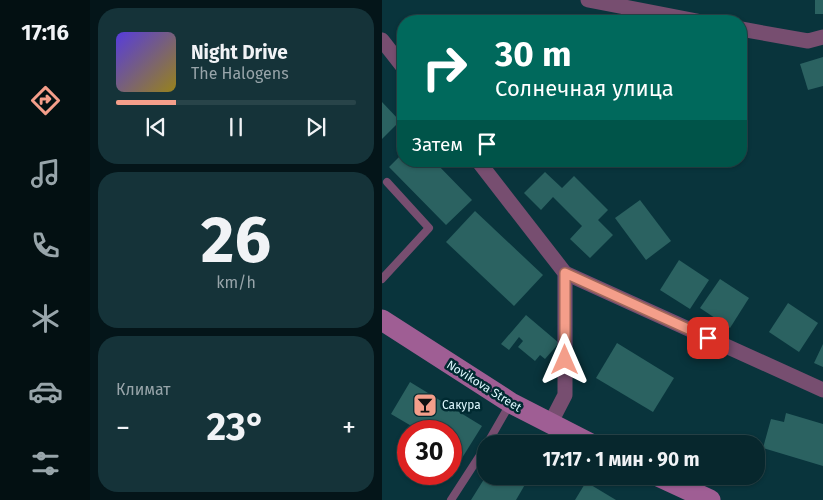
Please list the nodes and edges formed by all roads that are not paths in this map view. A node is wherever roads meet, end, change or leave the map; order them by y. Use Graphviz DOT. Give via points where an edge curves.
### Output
graph roads {
  1 [pos="588,0"];
  2 [pos="666,15"];
  3 [pos="747,30"];
  4 [pos="822,37"];
  5 [pos="382,40"];
  6 [pos="397,59"];
  7 [pos="483,167"];
  8 [pos="387,182"];
  9 [pos="565,273"];
  10 [pos="382,279"];
  11 [pos="382,320"];
  12 [pos="822,390"];
  13 [pos="511,403"];
  14 [pos="550,424"];
  15 [pos="492,435"];
  16 [pos="573,435"];
  17 [pos="477,460"];
  18 [pos="678,485"];
  19 [pos="452,500"];
  20 [pos="710,500"];
  1 -- 2 [label="street"];
  3 -- 4 [label="street" via="808,42"];
  5 -- 6 [label="street"];
  7 -- 9 [label="street"];
  8 -- 10 [label="lane" via="429,228"];
  9 -- 12 [label="street"];
  9 -- 14 [label="street" via="565,395"];
  11 -- 13 [label="main road, Novikova Street"];
  13 -- 14 [label="main road, Novikova Street"];
  13 -- 15 [label="lane"];
  14 -- 16 [label="main road, Novikova Street"];
  17 -- 19 [label="lane"];
  18 -- 20 [label="main road"];
}
